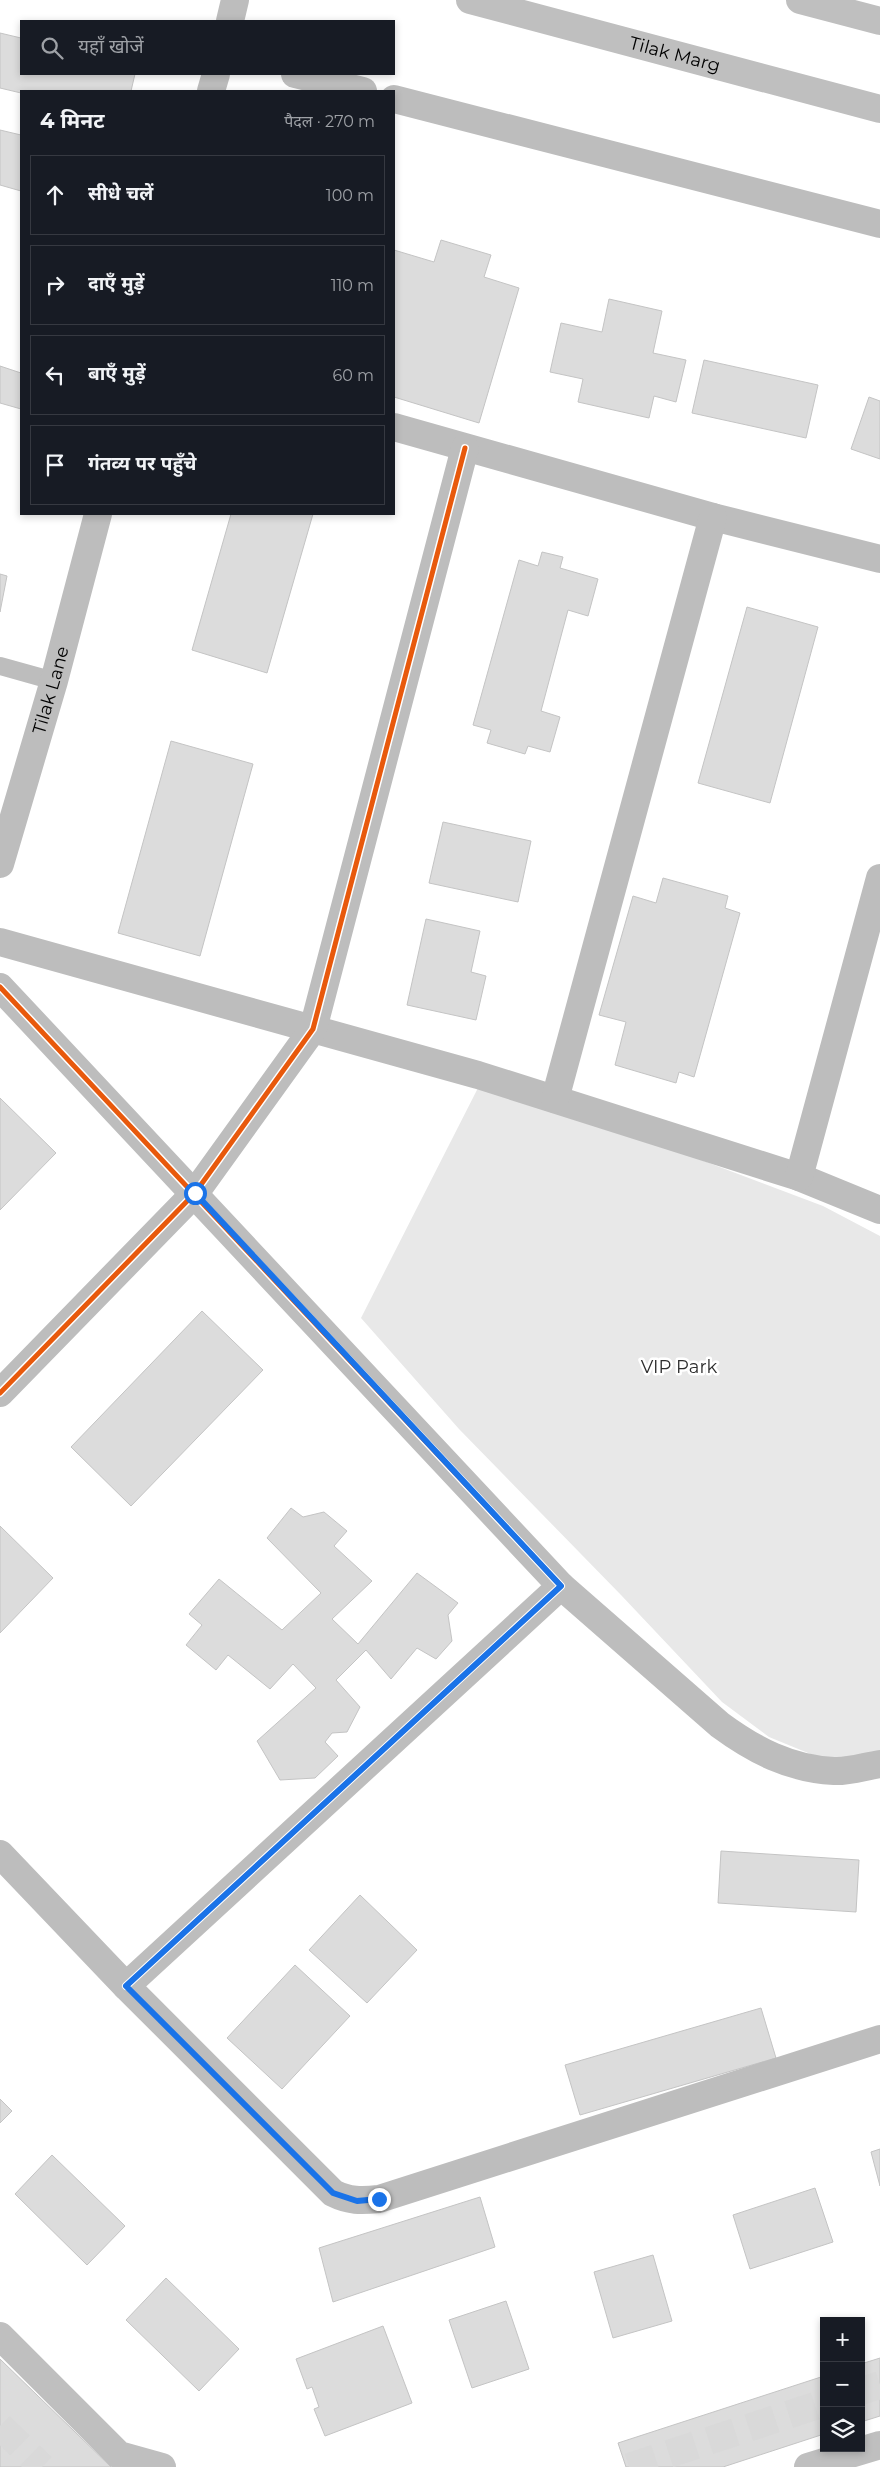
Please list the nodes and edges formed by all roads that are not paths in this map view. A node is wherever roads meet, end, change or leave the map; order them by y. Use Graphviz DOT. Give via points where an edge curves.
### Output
graph roads {
  1 [pos="235,0"];
  2 [pos="470,0"];
  3 [pos="800,0"];
  4 [pos="230,20"];
  5 [pos="880,21"];
  6 [pos="216,75"];
  7 [pos="299,75"];
  8 [pos="211,90"];
  9 [pos="359,90"];
  10 [pos="395,99"];
  11 [pos="880,109"];
  12 [pos="880,224"];
  13 [pos="395,427"];
  14 [pos="465,448"];
  15 [pos="98,515"];
  16 [pos="713,517"];
  17 [pos="880,559"];
  18 [pos="0,666"];
  19 [pos="54,681"];
  20 [pos="0,864"];
  21 [pos="880,878"];
  22 [pos="0,942"];
  23 [pos="0,987"];
  24 [pos="313,1029"];
  25 [pos="555,1099"];
  26 [pos="799,1177"];
  27 [pos="195,1193"];
  28 [pos="880,1210"];
  29 [pos="0,1393"];
  30 [pos="561,1586"];
  31 [pos="880,1764"];
  32 [pos="0,1854"];
  33 [pos="126,1986"];
  34 [pos="880,2039"];
  35 [pos="0,2336"];
  36 [pos="880,2445"];
  37 [pos="128,2461"];
  38 [pos="162,2467"];
  39 [pos="808,2467"];
  1 -- 4 [label="street"];
  2 -- 11 [label="main road, Tilak Marg"];
  3 -- 5 [label="main road"];
  6 -- 8 [label="street"];
  7 -- 9 [label="street"];
  10 -- 12 [label="street"];
  13 -- 14 [label="street"];
  14 -- 16 [label="street"];
  14 -- 24 [label="street"];
  15 -- 19 [label="street, Tilak Lane"];
  16 -- 17 [label="street"];
  16 -- 25 [label="street"];
  18 -- 19 [label="lane"];
  19 -- 20 [label="street, Tilak Lane"];
  21 -- 26 [label="street"];
  22 -- 24 [label="street"];
  23 -- 27 [label="street"];
  24 -- 25 [label="street"];
  24 -- 27 [label="street"];
  25 -- 26 [label="street"];
  26 -- 28 [label="street"];
  27 -- 29 [label="street"];
  27 -- 30 [label="street"];
  30 -- 31 [label="street" via="720,1725 748,1745 770,1757 835,1772"];
  30 -- 33 [label="street"];
  32 -- 33 [label="street"];
  33 -- 34 [label="street" via="333,2193 357,2201 379,2199"];
  35 -- 37 [label="main road"];
  36 -- 39 [label="main road"];
  37 -- 38 [label="main road"];
}
